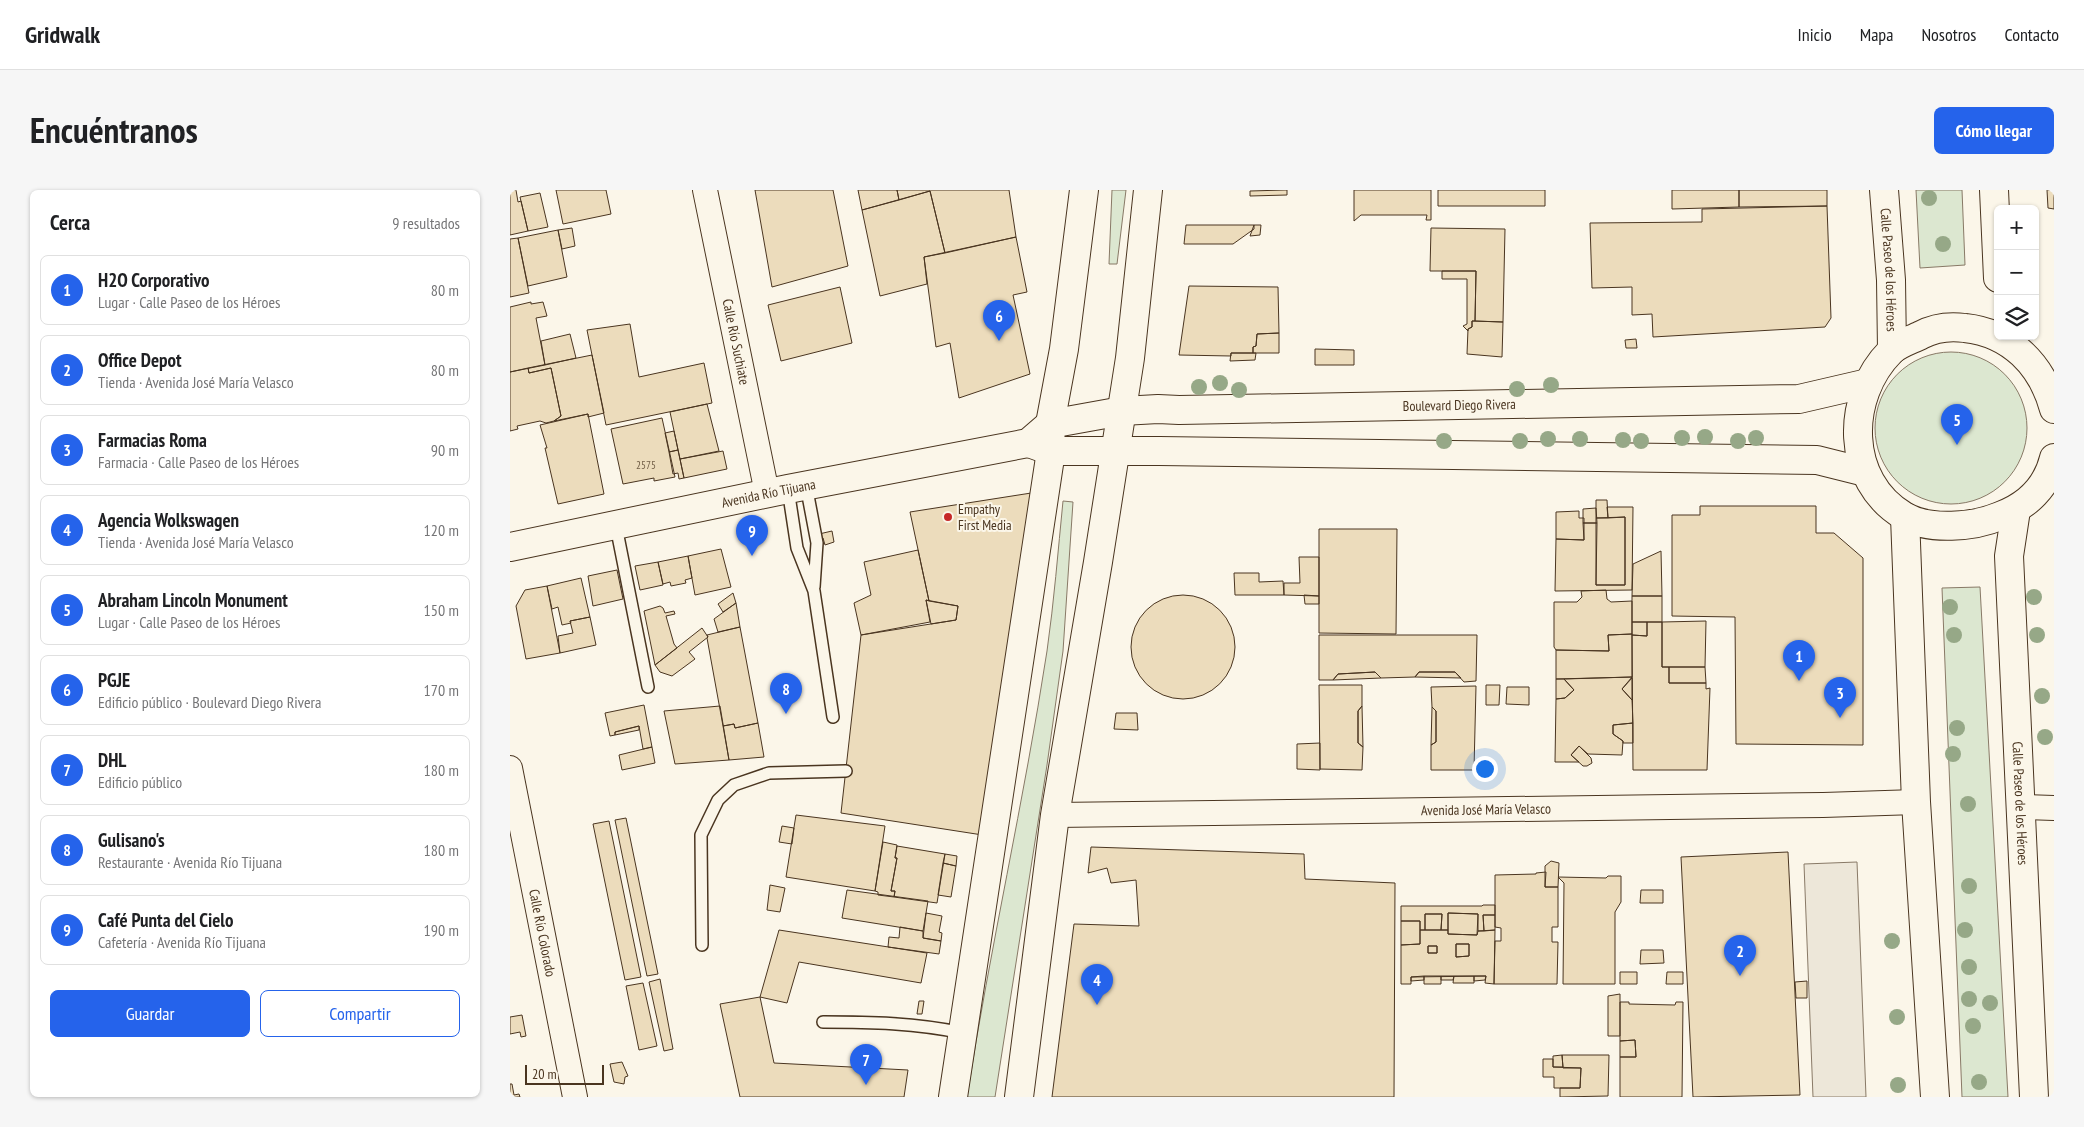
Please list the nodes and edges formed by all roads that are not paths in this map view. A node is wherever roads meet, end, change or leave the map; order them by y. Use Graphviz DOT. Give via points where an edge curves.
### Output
graph roads {
  1 [pos="705,190"];
  2 [pos="1084,190"];
  3 [pos="1148,190"];
  4 [pos="1884,190"];
  5 [pos="1994,190"];
  6 [pos="1997,250"];
  7 [pos="1994,334"];
  8 [pos="2008,340"];
  9 [pos="1892,350"];
  10 [pos="1868,383"];
  11 [pos="2053,398"];
  12 [pos="1122,411"];
  13 [pos="1050,424"];
  14 [pos="1039,447"];
  15 [pos="1116,452"];
  16 [pos="2053,465"];
  17 [pos="1865,472"];
  18 [pos="787,489"];
  19 [pos="2016,510"];
  20 [pos="1905,517"];
  21 [pos="616,526"];
  22 [pos="510,547"];
  23 [pos="814,592"];
  24 [pos="648,687"];
  25 [pos="833,717"];
  26 [pos="510,768"];
  27 [pos="846,772"];
  28 [pos="1916,802"];
  29 [pos="2020,807"];
  30 [pos="2054,808"];
  31 [pos="1055,815"];
  32 [pos="702,945"];
  33 [pos="823,1022"];
  34 [pos="964,1033"];
  35 [pos="575,1097"];
  36 [pos="953,1097"];
  37 [pos="1019,1097"];
  38 [pos="1935,1097"];
  39 [pos="2034,1097"];
  1 -- 18 [label="street, Calle Río Suchiate"];
  2 -- 13 [label="main road" via="1064,349"];
  3 -- 12 [label="main road"];
  4 -- 9 [label="main road, Calle Paseo de los Héroes"];
  5 -- 6 [label="main road"];
  7 -- 9 [label="main road" via="1951,326 1925,332"];
  8 -- 11 [label="main road" via="2040,373"];
  9 -- 10 [label="main road"];
  10 -- 12 [label="main road, Boulevard Diego Rivera" via="1799,399"];
  10 -- 17 [label="main road" via="1859,411 1858,443"];
  12 -- 13 [label="main road, Boulevard Diego Rivera"];
  12 -- 15 [label="main road"];
  13 -- 14 [label="main road"];
  14 -- 15 [label="main road"];
  14 -- 18 [label="main road, Avenida Río Tijuana"];
  14 -- 34 [label="main road" via="998,789"];
  15 -- 17 [label="main road" via="1816,460"];
  15 -- 31 [label="main road"];
  16 -- 19 [label="main road" via="2041,486"];
  17 -- 20 [label="main road" via="1883,498"];
  18 -- 21 [label="main road, Avenida Río Tijuana"];
  18 -- 23 [label="lane" via="797,548"];
  18 -- 23 [label="lane" via="817,543"];
  19 -- 20 [label="main road" via="1962,526 1933,525"];
  19 -- 29 [label="main road, Calle Paseo de los Héroes" via="2009,556"];
  20 -- 28 [label="main road"];
  21 -- 22 [label="main road, Avenida Río Tijuana"];
  21 -- 24 [label="lane"];
  23 -- 25 [label="lane"];
  26 -- 35 [label="street, Calle Río Colorado"];
  27 -- 32 [label="lane" via="769,773 734,785 718,800 701,834"];
  28 -- 31 [label="street, Avenida José María Velasco"];
  28 -- 38 [label="main road"];
  29 -- 30 [label="street"];
  29 -- 39 [label="main road, Calle Paseo de los Héroes"];
  31 -- 37 [label="main road"];
  33 -- 34 [label="lane" via="898,1024"];
  34 -- 36 [label="main road"];
}
